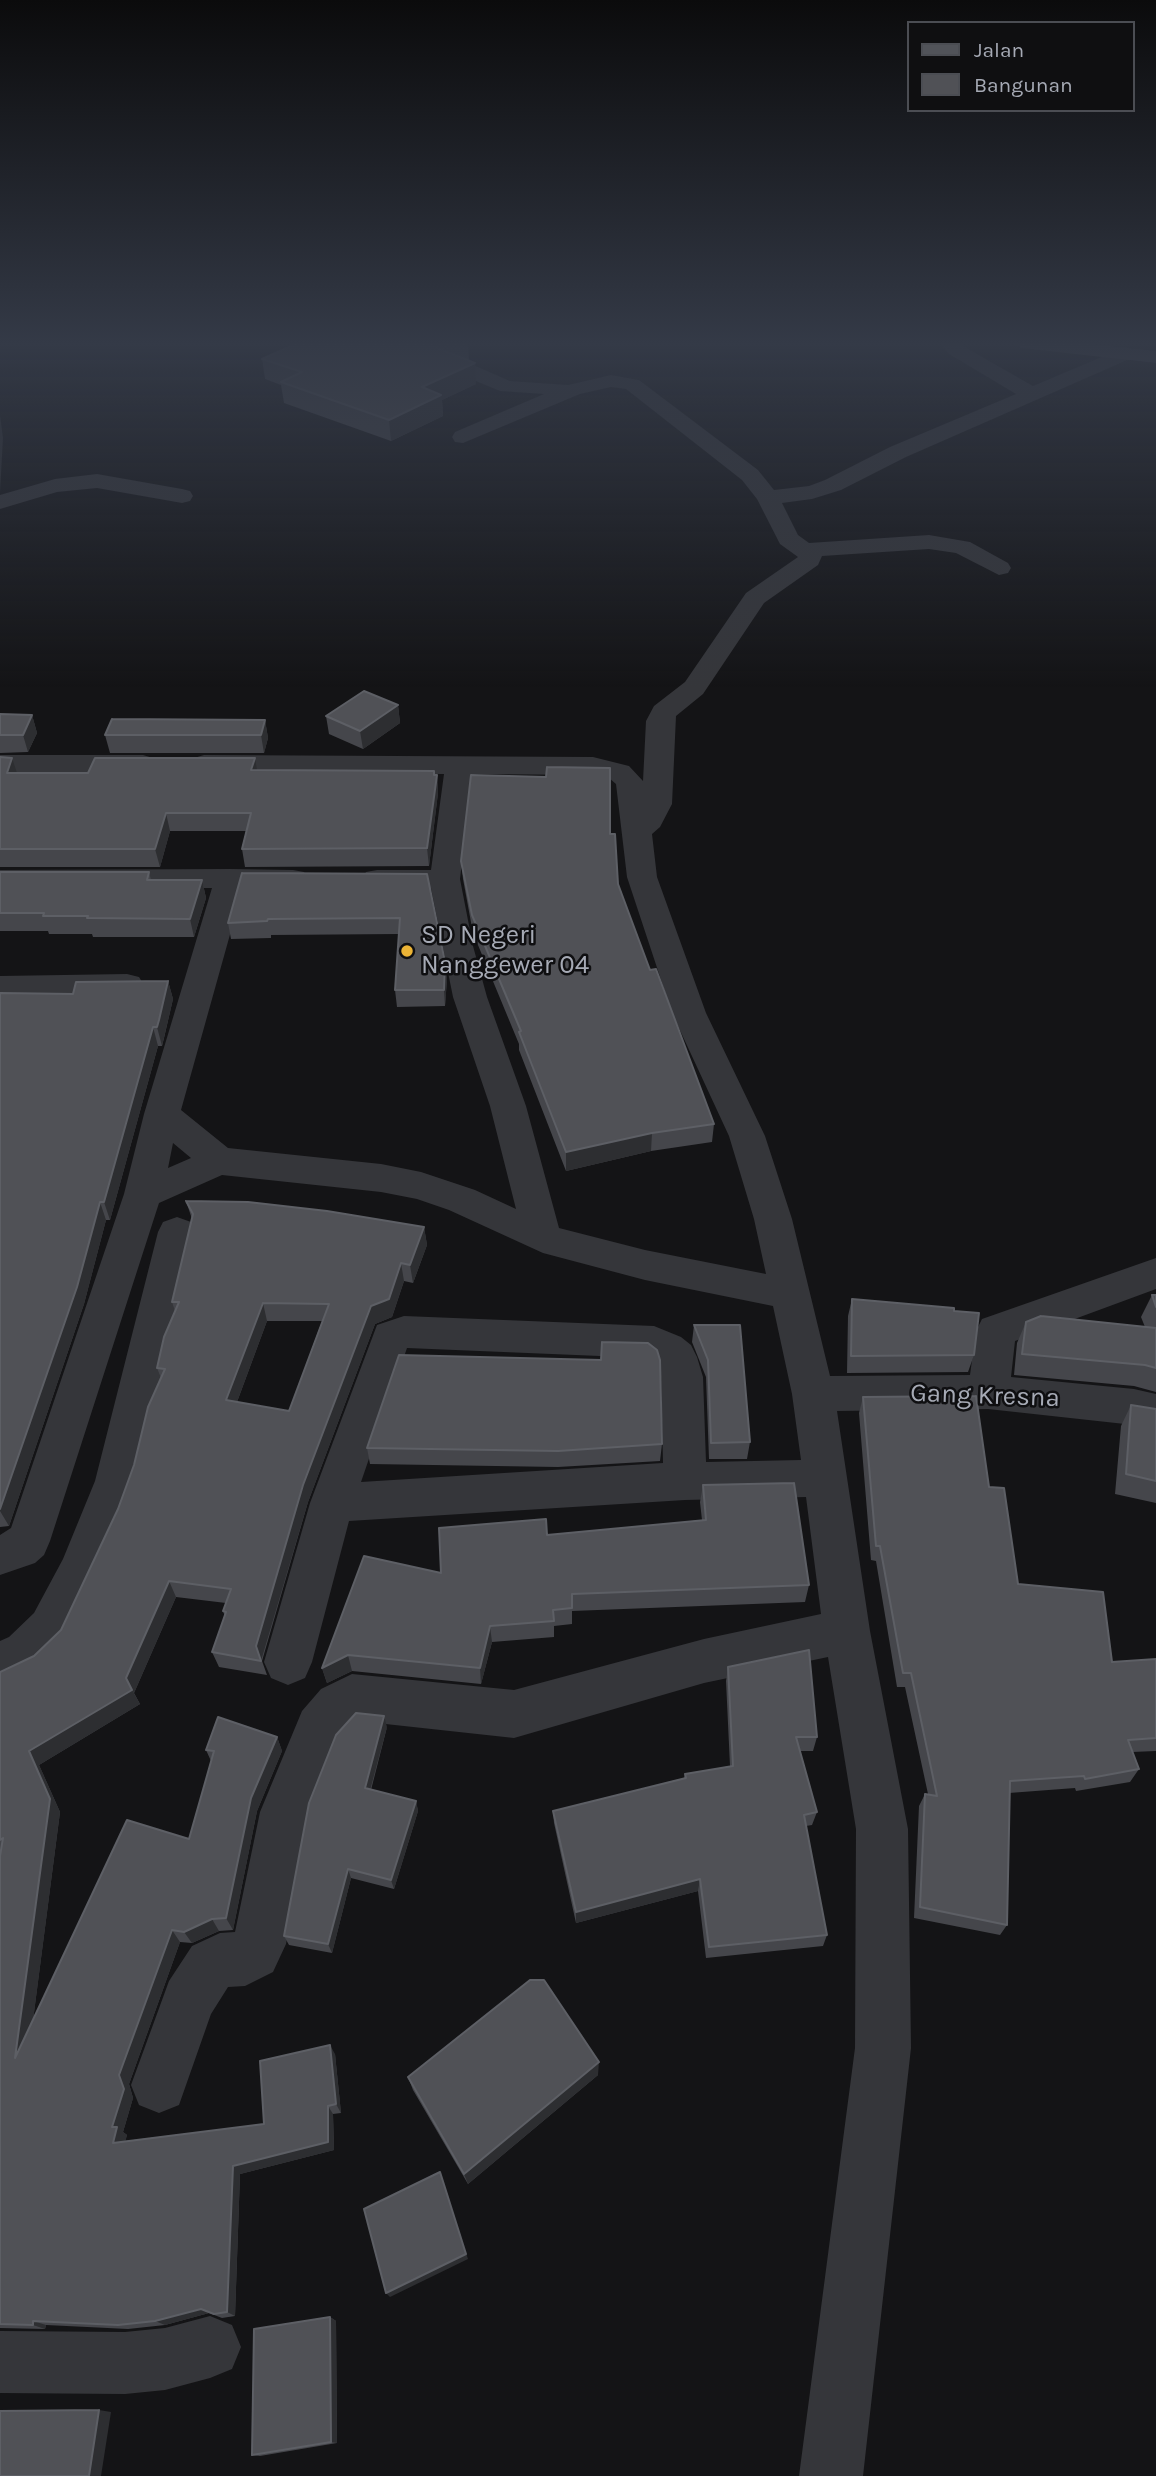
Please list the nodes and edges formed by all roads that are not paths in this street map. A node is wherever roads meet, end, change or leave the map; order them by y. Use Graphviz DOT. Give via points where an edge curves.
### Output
graph roads {
  1 [pos="730,458"];
  2 [pos="887,458"];
  3 [pos="182,496"];
  4 [pos="768,498"];
  5 [pos="0,502"];
  6 [pos="812,547"];
  7 [pos="999,568"];
  8 [pos="0,764"];
  9 [pos="458,764"];
  10 [pos="635,835"];
  11 [pos="230,878"];
  12 [pos="0,879"];
  13 [pos="445,879"];
  14 [pos="177,984"];
  15 [pos="0,987"];
  16 [pos="162,1114"];
  17 [pos="219,1161"];
  18 [pos="143,1195"];
  19 [pos="177,1232"];
  20 [pos="543,1238"];
  21 [pos="1156,1273"];
  22 [pos="790,1294"];
  23 [pos="988,1392"];
  24 [pos="813,1394"];
  25 [pos="1156,1412"];
  26 [pos="825,1479"];
  27 [pos="685,1481"];
  28 [pos="332,1503"];
  29 [pos="0,1555"];
  30 [pos="847,1632"];
  31 [pos="288,1661"];
  32 [pos="0,1665"];
  33 [pos="159,2085"];
  34 [pos="210,2347"];
  35 [pos="0,2362"];
  36 [pos="831,2476"];
  1 -- 4 [label="street"];
  2 -- 4 [label="street" via="833,485 838,489 832,499 806,510 794,495"];
  3 -- 5 [label="street" via="97,481 55,486"];
  4 -- 6 [label="street" via="788,539"];
  6 -- 7 [label="street" via="929,542 968,550"];
  6 -- 10 [label="street" via="755,598 694,688 664,712 657,804 648,824"];
  8 -- 9 [label="street"];
  9 -- 10 [label="street" via="593,766 619,772 633,790"];
  9 -- 13 [label="street"];
  10 -- 22 [label="street" via="642,877 689,1013 747,1136"];
  11 -- 12 [label="street"];
  11 -- 13 [label="street"];
  11 -- 14 [label="street"];
  13 -- 20 [label="street" via="470,997 508,1105"];
  14 -- 15 [label="street"];
  14 -- 16 [label="street"];
  16 -- 17 [label="street"];
  16 -- 18 [label="street"];
  17 -- 18 [label="street"];
  17 -- 20 [label="street" via="421,1186"];
  18 -- 29 [label="street" via="32,1534 19,1549"];
  19 -- 32 [label="street" via="117,1481 101,1524 51,1628 26,1653"];
  20 -- 22 [label="street" via="645,1265"];
  21 -- 23 [label="street" via="996,1331"];
  22 -- 24 [label="street"];
  23 -- 24 [label="street, Gang Kresna"];
  23 -- 25 [label="street, Gang Kresna"];
  24 -- 26 [label="street"];
  26 -- 27 [label="street"];
  26 -- 30 [label="street"];
  27 -- 28 [label="street"];
  27 -- 28 [label="street" via="680,1367 676,1357 654,1342 398,1333 391,1337"];
  28 -- 31 [label="street"];
  30 -- 33 [label="street" via="704,1661 514,1714 352,1697 338,1706 319,1728 285,1812 259,1944 245,1959 220,1959 211,1965 188,2000"];
  30 -- 36 [label="street" via="882,1829 883,2048"];
  34 -- 35 [label="street" via="125,2363"];
}
